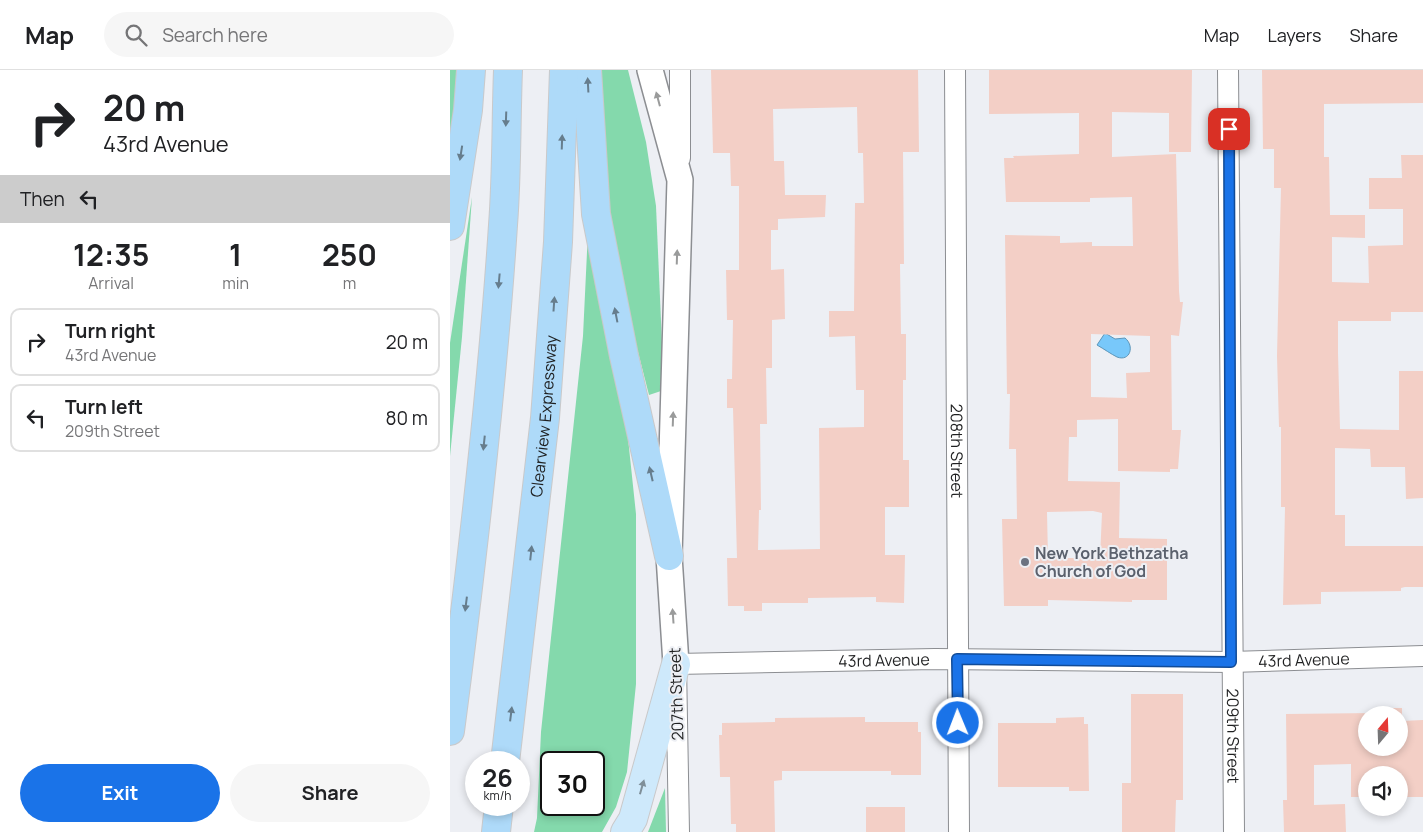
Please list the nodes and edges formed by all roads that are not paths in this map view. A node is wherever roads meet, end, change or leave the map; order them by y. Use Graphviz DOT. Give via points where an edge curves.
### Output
graph roads {
  1 [pos="471,70"];
  2 [pos="508,70"];
  3 [pos="564,70"];
  4 [pos="587,70"];
  5 [pos="650,70"];
  6 [pos="680,70"];
  7 [pos="954,70"];
  8 [pos="1228,70"];
  9 [pos="680,180"];
  10 [pos="450,226"];
  11 [pos="669,556"];
  12 [pos="1423,656"];
  13 [pos="957,659"];
  14 [pos="1231,662"];
  15 [pos="676,664"];
  16 [pos="450,731"];
  17 [pos="506,751"];
  18 [pos="498,816"];
  19 [pos="496,832"];
  20 [pos="625,832"];
  21 [pos="679,832"];
  22 [pos="959,832"];
  23 [pos="1234,832"];
  1 -- 10 [label="highway, one-way"];
  2 -- 16 [label="highway, one-way" via="503,223 490,396"];
  17 -- 3 [label="highway, Clearview Expressway, one-way" via="546,418 558,242"];
  11 -- 4 [label="highway, one-way" via="596,214"];
  9 -- 5 [label="street, one-way"];
  6 -- 9 [label="street"];
  7 -- 13 [label="street, 208th Street"];
  8 -- 14 [label="street, 209th Street"];
  11 -- 9 [label="street, one-way"];
  15 -- 11 [label="street, 207th Street, one-way"];
  12 -- 14 [label="street, 43rd Avenue"];
  13 -- 14 [label="street, 43rd Avenue"];
  13 -- 15 [label="street, 43rd Avenue"];
  13 -- 22 [label="street, 208th Street"];
  14 -- 23 [label="street, 209th Street"];
  20 -- 15 [label="main road, one-way" via="633,819"];
  15 -- 21 [label="street, 207th Street"];
  18 -- 19 [label="highway"];
}
